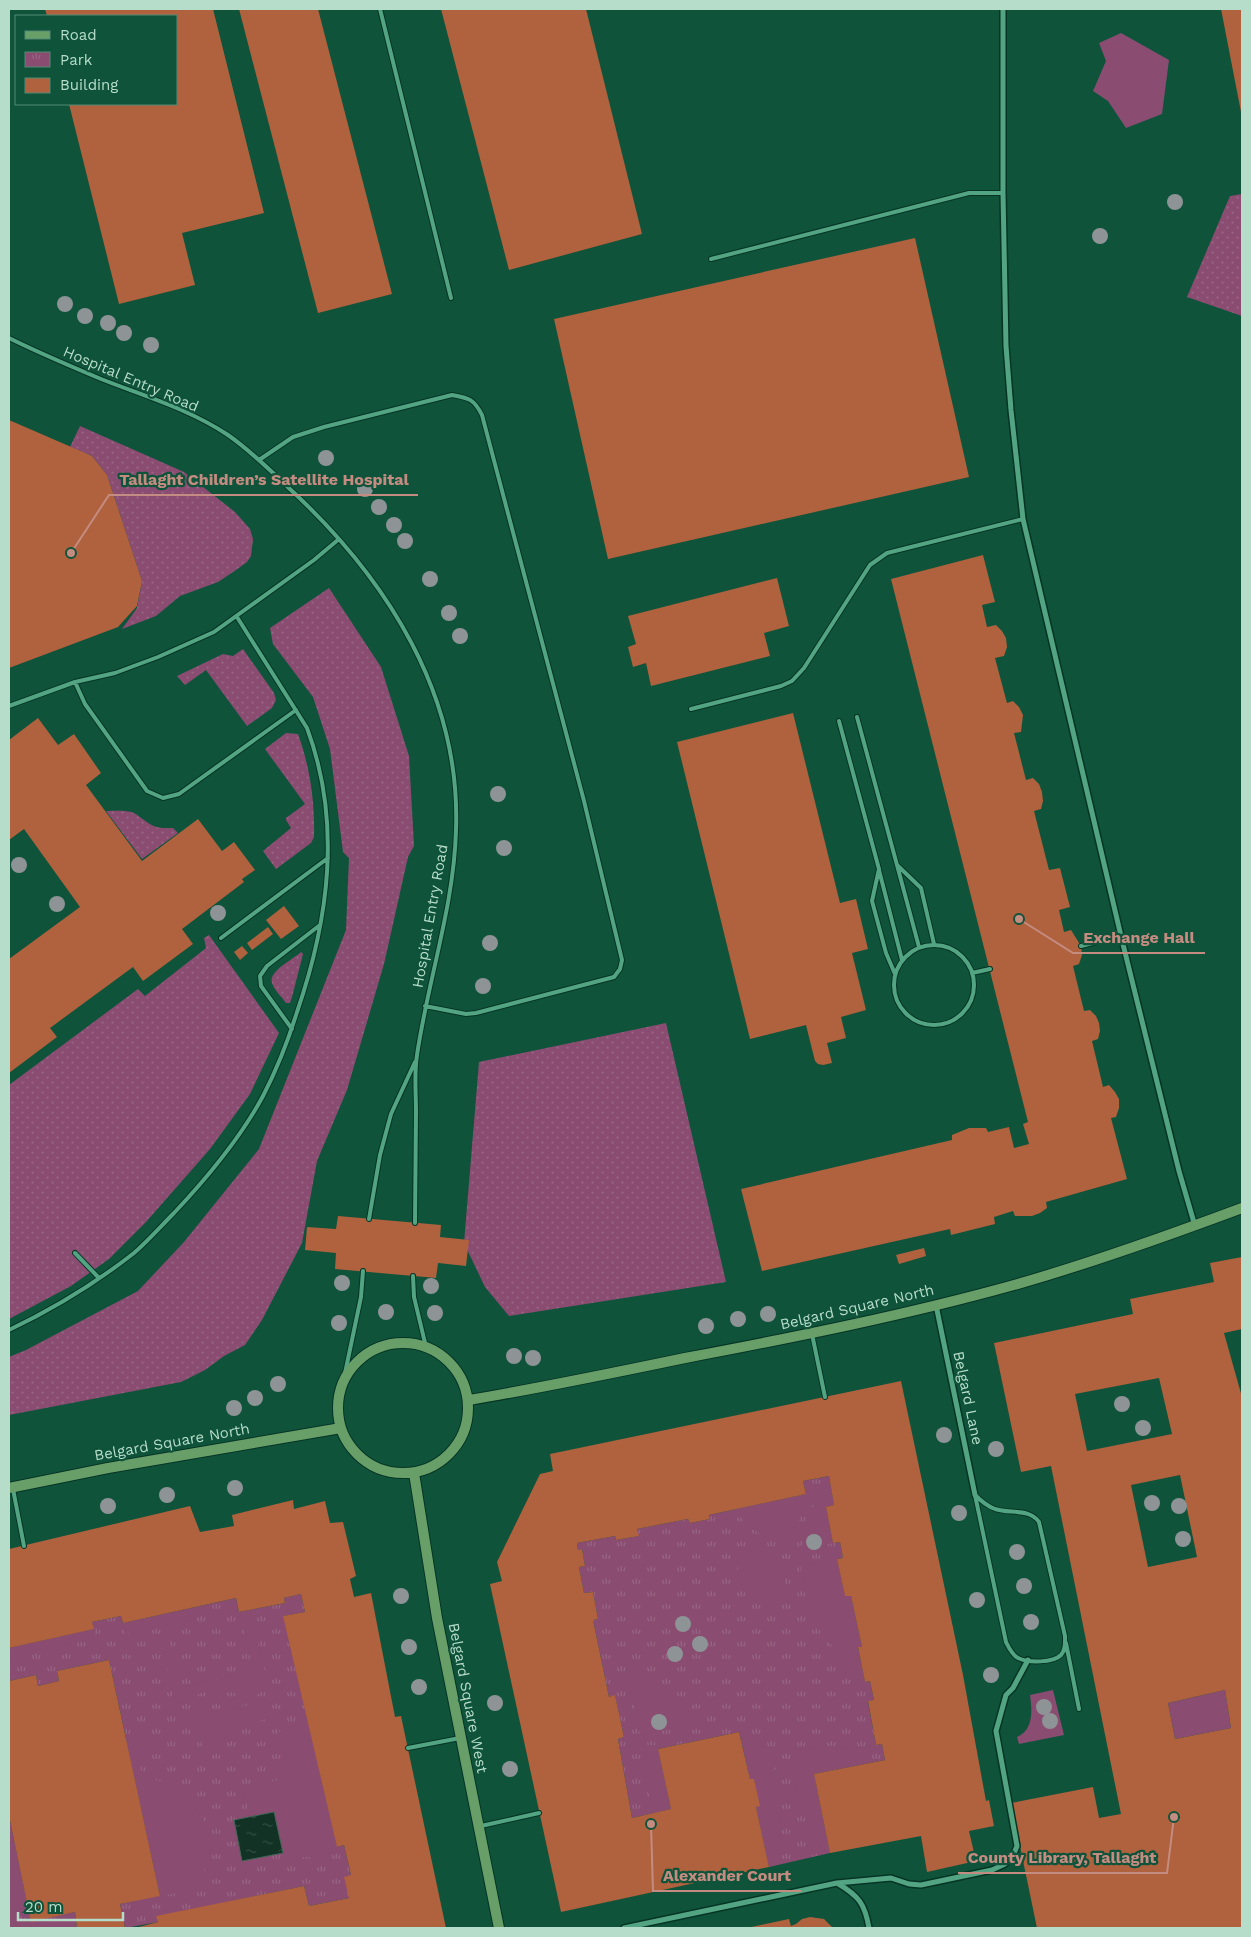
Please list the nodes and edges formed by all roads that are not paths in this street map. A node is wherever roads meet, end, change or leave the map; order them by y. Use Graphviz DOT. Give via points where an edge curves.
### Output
graph roads {
  1 [pos="380,9"];
  2 [pos="1003,9"];
  3 [pos="1003,194"];
  4 [pos="711,259"];
  5 [pos="451,298"];
  6 [pos="9,338"];
  7 [pos="259,460"];
  8 [pos="1023,519"];
  9 [pos="339,539"];
  10 [pos="237,617"];
  11 [pos="75,682"];
  12 [pos="9,706"];
  13 [pos="691,709"];
  14 [pos="296,710"];
  15 [pos="857,717"];
  16 [pos="839,721"];
  17 [pos="328,858"];
  18 [pos="897,865"];
  19 [pos="879,869"];
  20 [pos="320,925"];
  21 [pos="1120,936"];
  22 [pos="221,938"];
  23 [pos="934,944"];
  24 [pos="1082,946"];
  25 [pos="919,947"];
  26 [pos="902,960"];
  27 [pos="990,968"];
  28 [pos="972,973"];
  29 [pos="895,974"];
  30 [pos="425,1006"];
  31 [pos="292,1029"];
  32 [pos="416,1060"];
  33 [pos="1242,1208"];
  34 [pos="369,1219"];
  35 [pos="415,1223"];
  36 [pos="1195,1226"];
  37 [pos="75,1253"];
  38 [pos="363,1271"];
  39 [pos="413,1276"];
  40 [pos="99,1278"];
  41 [pos="936,1305"];
  42 [pos="9,1330"];
  43 [pos="812,1334"];
  44 [pos="426,1347"];
  45 [pos="344,1378"];
  46 [pos="825,1397"];
  47 [pos="469,1400"];
  48 [pos="340,1428"];
  49 [pos="414,1473"];
  50 [pos="10,1487"];
  51 [pos="975,1495"];
  52 [pos="24,1546"];
  53 [pos="1065,1636"];
  54 [pos="1028,1660"];
  55 [pos="1079,1709"];
  56 [pos="460,1738"];
  57 [pos="408,1748"];
  58 [pos="539,1813"];
  59 [pos="478,1826"];
  60 [pos="837,1883"];
  61 [pos="499,1928"];
  62 [pos="624,1928"];
  63 [pos="870,1928"];
  1 -- 5 [label="lane"];
  2 -- 3 [label="street"];
  3 -- 4 [label="lane" via="969,194"];
  3 -- 8 [label="street" via="1006,346"];
  6 -- 7 [label="lane, Hospital Entry Road" via="192,415 228,435"];
  7 -- 9 [label="lane, Hospital Entry Road"];
  7 -- 30 [label="lane" via="293,437 452,396 476,402 482,415 584,801 622,960 614,977 476,1013"];
  8 -- 13 [label="lane" via="887,553 870,565 804,668 792,681"];
  8 -- 21 [label="street"];
  9 -- 10 [label="lane"];
  9 -- 30 [label="lane, Hospital Entry Road" via="382,592 404,626 439,707 451,748 456,803 454,864"];
  10 -- 11 [label="lane" via="214,632 158,657 115,673"];
  10 -- 14 [label="lane"];
  11 -- 12 [label="lane"];
  11 -- 14 [label="lane" via="85,704 147,791 163,798 179,794"];
  14 -- 17 [label="lane" via="313,745 327,811"];
  15 -- 18 [label="lane"];
  16 -- 19 [label="lane"];
  17 -- 20 [label="lane"];
  17 -- 22 [label="lane"];
  18 -- 23 [label="lane" via="921,888"];
  18 -- 25 [label="lane"];
  19 -- 26 [label="lane"];
  19 -- 29 [label="lane" via="872,901"];
  20 -- 31 [label="lane" via="310,974"];
  20 -- 31 [label="lane" via="267,966 260,976 261,986"];
  21 -- 24 [label="lane"];
  21 -- 36 [label="street"];
  23 -- 25 [label="lane"];
  23 -- 28 [label="lane" via="958,952"];
  25 -- 26 [label="lane"];
  26 -- 29 [label="lane"];
  27 -- 28 [label="lane"];
  28 -- 29 [label="lane" via="972,999 965,1011 942,1024 915,1020 904,1012 897,1001"];
  30 -- 32 [label="lane, Hospital Entry Road"];
  31 -- 40 [label="lane" via="262,1098 219,1162 135,1252"];
  32 -- 34 [label="lane, Hospital Entry Road" via="391,1114"];
  32 -- 35 [label="lane, Hospital Entry Road"];
  33 -- 36 [label="street, Belgard Square North"];
  36 -- 41 [label="street, Belgard Square North" via="1024,1282"];
  37 -- 40 [label="lane"];
  38 -- 45 [label="lane" via="361,1297"];
  39 -- 44 [label="lane" via="414,1297"];
  40 -- 42 [label="lane"];
  41 -- 43 [label="street, Belgard Square North"];
  41 -- 51 [label="street, Belgard Lane"];
  43 -- 46 [label="lane"];
  43 -- 47 [label="street, Belgard Square North"];
  44 -- 45 [label="street" via="394,1343 374,1349 357,1361"];
  44 -- 47 [label="street" via="451,1362 463,1380"];
  45 -- 48 [label="street" via="338,1409"];
  47 -- 49 [label="street" via="468,1420 461,1440 447,1458 427,1470"];
  48 -- 49 [label="street" via="362,1461 382,1471 405,1475"];
  48 -- 50 [label="street, Belgard Square North"];
  49 -- 56 [label="street, Belgard Square West"];
  50 -- 52 [label="lane"];
  51 -- 53 [label="lane" via="994,1509 1031,1515 1039,1522"];
  51 -- 54 [label="lane" via="1006,1642 1018,1658"];
  53 -- 54 [label="lane" via="1064,1650 1059,1656"];
  53 -- 55 [label="lane"];
  54 -- 60 [label="street" via="1006,1696 996,1731 1017,1846 1013,1856 992,1870 921,1884 891,1878"];
  56 -- 57 [label="lane"];
  56 -- 59 [label="street, Belgard Square West"];
  58 -- 59 [label="lane"];
  59 -- 61 [label="street, Belgard Square West"];
  60 -- 62 [label="street"];
  60 -- 63 [label="street" via="862,1903"];
}
